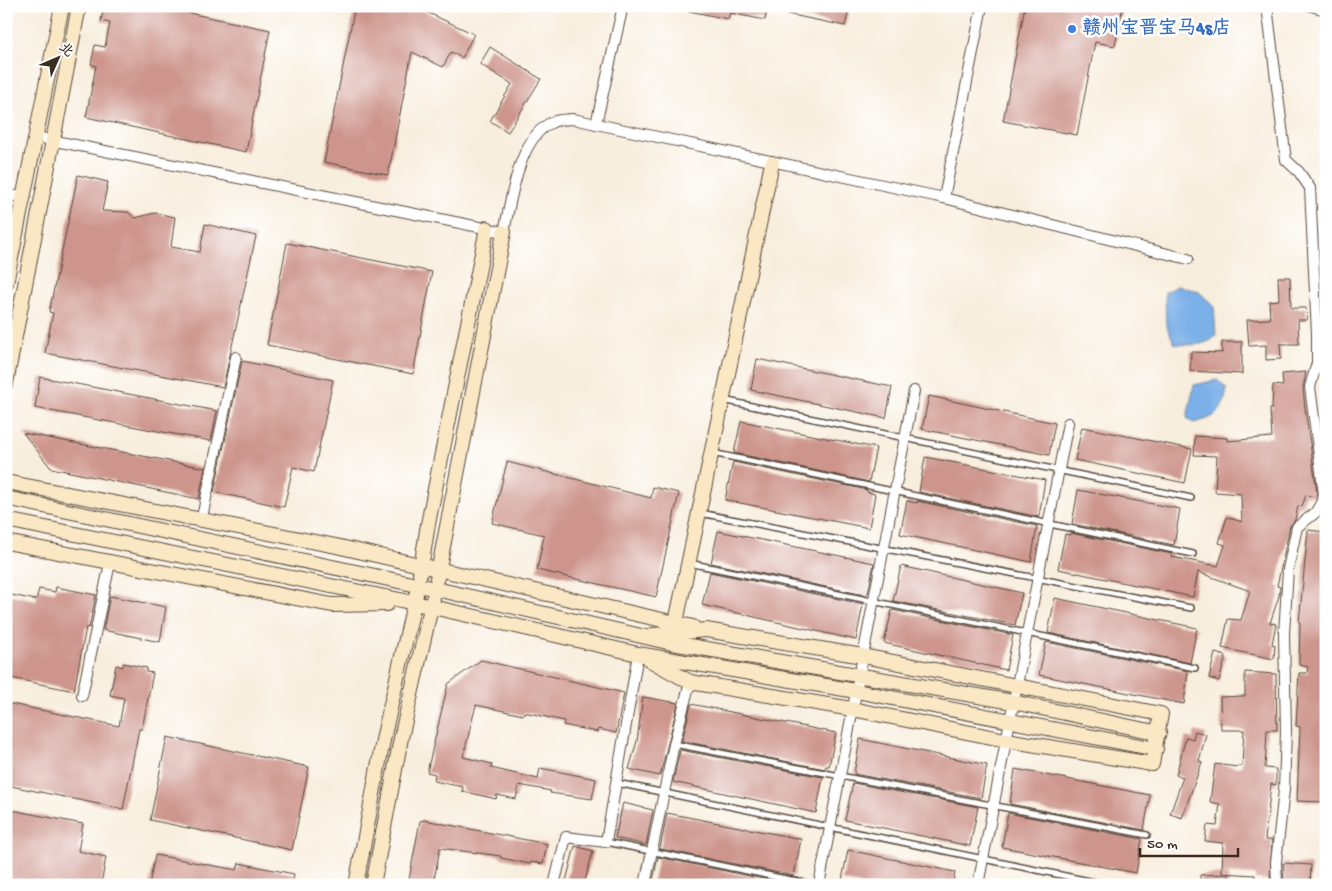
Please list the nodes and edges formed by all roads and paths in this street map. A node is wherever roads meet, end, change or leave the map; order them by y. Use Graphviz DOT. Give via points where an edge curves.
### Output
graph roads {
  1 [pos="62,6"];
  2 [pos="79,6"];
  3 [pos="623,6"];
  4 [pos="982,6"];
  5 [pos="1267,6"];
  6 [pos="1311,6"];
  7 [pos="1326,10"];
  8 [pos="596,124"];
  9 [pos="36,137"];
  10 [pos="52,140"];
  11 [pos="772,163"];
  12 [pos="6,194"];
  13 [pos="24,198"];
  14 [pos="944,198"];
  15 [pos="487,228"];
  16 [pos="504,232"];
  17 [pos="1188,260"];
  18 [pos="6,283"];
  19 [pos="236,357"];
  20 [pos="6,382"];
  21 [pos="914,391"];
  22 [pos="722,400"];
  23 [pos="1068,423"];
  24 [pos="905,438"];
  25 [pos="712,453"];
  26 [pos="1058,470"];
  27 [pos="6,482"];
  28 [pos="894,492"];
  29 [pos="6,498"];
  30 [pos="1190,498"];
  31 [pos="699,513"];
  32 [pos="6,520"];
  33 [pos="201,522"];
  34 [pos="1048,524"];
  35 [pos="6,542"];
  36 [pos="884,548"];
  37 [pos="1192,554"];
  38 [pos="110,563"];
  39 [pos="689,563"];
  40 [pos="422,566"];
  41 [pos="439,570"];
  42 [pos="1038,578"];
  43 [pos="418,585"];
  44 [pos="436,589"];
  45 [pos="873,602"];
  46 [pos="415,603"];
  47 [pos="432,607"];
  48 [pos="1191,608"];
  49 [pos="674,633"];
  50 [pos="1027,634"];
  51 [pos="638,654"];
  52 [pos="863,656"];
  53 [pos="1194,668"];
  54 [pos="859,674"];
  55 [pos="690,682"];
  56 [pos="1017,685"];
  57 [pos="856,691"];
  58 [pos="82,696"];
  59 [pos="1014,702"];
  60 [pos="852,709"];
  61 [pos="1010,722"];
  62 [pos="1158,732"];
  63 [pos="1006,740"];
  64 [pos="674,744"];
  65 [pos="1156,749"];
  66 [pos="840,776"];
  67 [pos="617,782"];
  68 [pos="664,792"];
  69 [pos="993,806"];
  70 [pos="830,827"];
  71 [pos="1147,835"];
  72 [pos="606,842"];
  73 [pos="652,851"];
  74 [pos="983,859"];
  75 [pos="356,885"];
  76 [pos="374,885"];
  77 [pos="554,885"];
  78 [pos="645,885"];
  79 [pos="817,885"];
  80 [pos="978,885"];
  81 [pos="1109,885"];
  82 [pos="1277,885"];
  1 -- 9 [label="street"];
  2 -- 10 [label="street"];
  3 -- 8 [label="street"];
  4 -- 14 [label="street"];
  5 -- 82 [label="street" via="1286,160 1310,188 1317,363 1310,387 1324,494 1315,512 1297,527 1288,569 1284,634 1285,780 1276,862"];
  6 -- 7 [label="street"];
  8 -- 11 [label="street"];
  8 -- 16 [label="street" via="554,121 532,138 522,159"];
  9 -- 10 [label="street"];
  9 -- 13 [label="street"];
  10 -- 15 [label="street"];
  10 -- 20 [label="street"];
  11 -- 14 [label="street"];
  11 -- 22 [label="street"];
  12 -- 13 [label="street"];
  13 -- 18 [label="street"];
  14 -- 17 [label="street"];
  15 -- 16 [label="street"];
  15 -- 40 [label="street"];
  16 -- 41 [label="street"];
  19 -- 33 [label="street"];
  21 -- 24 [label="street"];
  22 -- 24 [label="lane"];
  22 -- 25 [label="street"];
  23 -- 26 [label="street"];
  24 -- 26 [label="lane"];
  24 -- 28 [label="street"];
  25 -- 28 [label="lane"];
  25 -- 31 [label="street"];
  26 -- 30 [label="lane"];
  26 -- 34 [label="street"];
  27 -- 33 [label="street"];
  28 -- 34 [label="lane"];
  28 -- 36 [label="street"];
  29 -- 43 [label="street"];
  31 -- 36 [label="lane"];
  31 -- 39 [label="street"];
  32 -- 46 [label="street"];
  33 -- 40 [label="street" via="336,546"];
  34 -- 37 [label="lane"];
  34 -- 42 [label="street"];
  35 -- 38 [label="street"];
  36 -- 42 [label="lane"];
  36 -- 45 [label="street"];
  38 -- 46 [label="street" via="332,605"];
  38 -- 58 [label="street"];
  39 -- 45 [label="lane"];
  39 -- 49 [label="street"];
  40 -- 41 [label="street"];
  40 -- 43 [label="street"];
  41 -- 44 [label="street"];
  41 -- 49 [label="street"];
  42 -- 48 [label="lane"];
  42 -- 50 [label="street"];
  43 -- 44 [label="street"];
  43 -- 46 [label="street"];
  44 -- 47 [label="street"];
  44 -- 49 [label="street" via="642,636"];
  45 -- 50 [label="lane"];
  45 -- 52 [label="street"];
  46 -- 47 [label="street"];
  46 -- 75 [label="street" via="384,735"];
  47 -- 51 [label="street"];
  47 -- 76 [label="street" via="401,738"];
  49 -- 52 [label="street" via="706,630"];
  49 -- 54 [label="street"];
  50 -- 53 [label="lane"];
  50 -- 56 [label="street"];
  51 -- 55 [label="street"];
  51 -- 57 [label="street"];
  51 -- 67 [label="street"];
  52 -- 54 [label="street"];
  52 -- 56 [label="street"];
  54 -- 57 [label="street"];
  54 -- 59 [label="street"];
  55 -- 60 [label="street"];
  55 -- 64 [label="street"];
  56 -- 59 [label="street"];
  56 -- 62 [label="street" via="1161,714"];
  57 -- 60 [label="street"];
  57 -- 61 [label="street"];
  59 -- 61 [label="street"];
  59 -- 62 [label="street"];
  60 -- 63 [label="street"];
  60 -- 66 [label="street"];
  61 -- 63 [label="street"];
  61 -- 65 [label="street"];
  62 -- 65 [label="street"];
  63 -- 65 [label="street" via="1152,764"];
  63 -- 69 [label="street"];
  64 -- 66 [label="lane"];
  64 -- 68 [label="street"];
  66 -- 69 [label="lane"];
  66 -- 70 [label="street"];
  67 -- 68 [label="lane"];
  67 -- 72 [label="street"];
  68 -- 70 [label="lane"];
  68 -- 73 [label="street"];
  69 -- 71 [label="lane"];
  69 -- 74 [label="street"];
  70 -- 74 [label="lane"];
  70 -- 79 [label="street"];
  72 -- 73 [label="lane"];
  72 -- 77 [label="street" via="566,837"];
  73 -- 78 [label="street"];
  73 -- 79 [label="lane"];
  74 -- 80 [label="street"];
  74 -- 81 [label="lane"];
}
